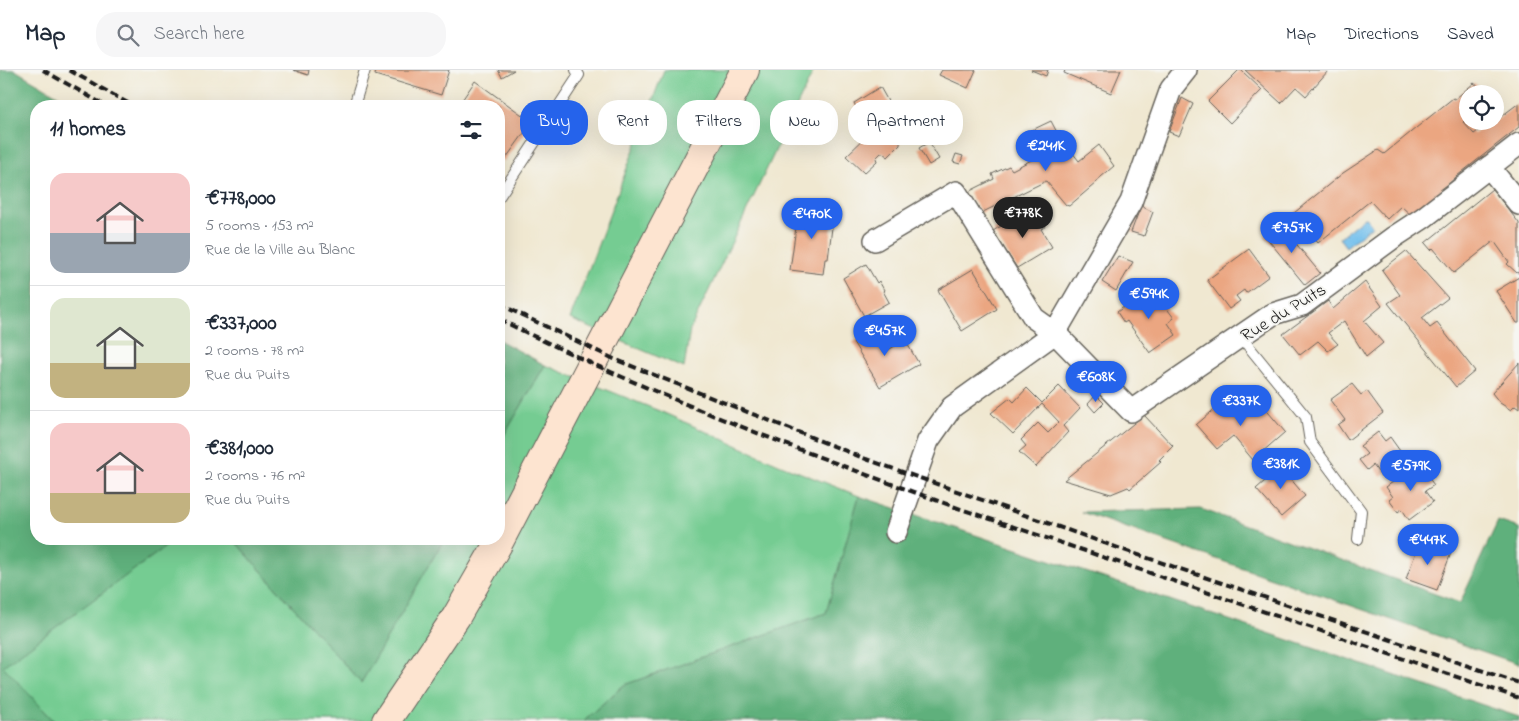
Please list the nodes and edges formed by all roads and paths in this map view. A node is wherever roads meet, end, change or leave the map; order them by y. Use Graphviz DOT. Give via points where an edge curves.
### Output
graph roads {
  1 [pos="365,70"];
  2 [pos="576,70"];
  3 [pos="745,70"];
  4 [pos="1176,74"];
  5 [pos="356,100"];
  6 [pos="1519,144"];
  7 [pos="1489,168"];
  8 [pos="505,188"];
  9 [pos="1519,204"];
  10 [pos="875,240"];
  11 [pos="1055,333"];
  12 [pos="1241,337"];
  13 [pos="505,531"];
  14 [pos="896,532"];
  15 [pos="1358,539"];
  16 [pos="497,545"];
  17 [pos="386,721"];
  1 -- 5 [label="lane"];
  2 -- 8 [label="lane" via="579,75"];
  3 -- 13 [label="main road"];
  4 -- 11 [label="street" via="1131,202"];
  6 -- 7 [label="street, Rue du Puits"];
  7 -- 9 [label="street"];
  7 -- 12 [label="street, Rue du Puits" via="1302,305 1273,314"];
  10 -- 11 [label="street" via="956,192 1034,318"];
  11 -- 12 [label="street, Rue du Puits" via="1131,411"];
  11 -- 14 [label="street" via="952,407 928,441"];
  12 -- 15 [label="lane" via="1306,417 1310,442 1361,511"];
  16 -- 17 [label="main road" via="456,617"];
}
